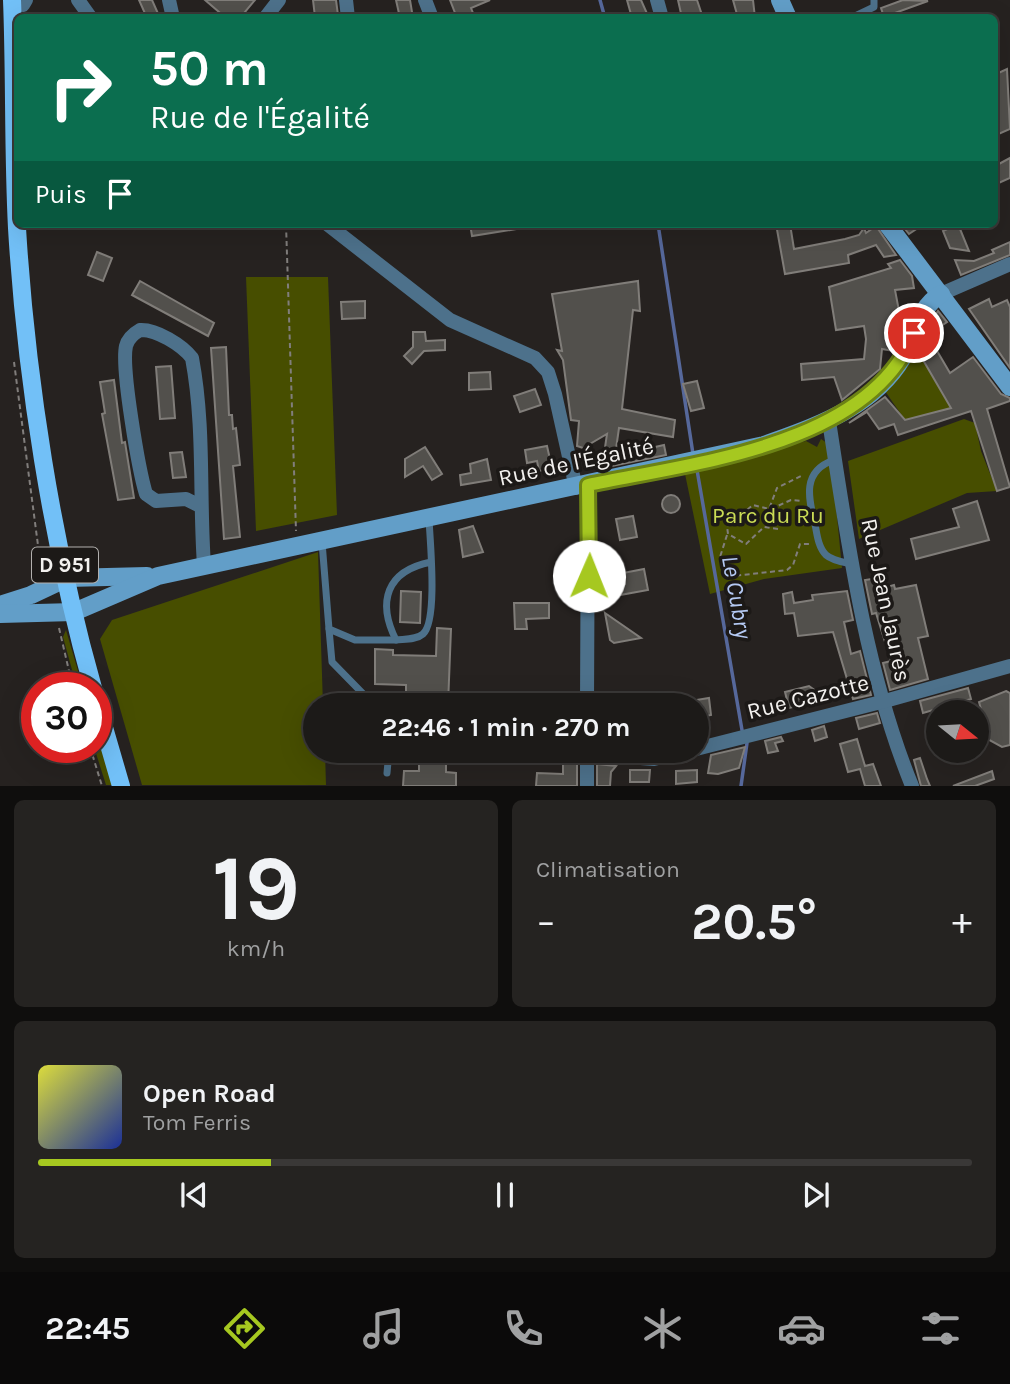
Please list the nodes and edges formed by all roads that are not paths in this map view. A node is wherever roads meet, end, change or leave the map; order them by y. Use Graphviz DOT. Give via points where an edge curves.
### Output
graph roads {
  1 [pos="78,0"];
  2 [pos="279,0"];
  3 [pos="873,0"];
  4 [pos="89,14"];
  5 [pos="268,14"];
  6 [pos="860,14"];
  7 [pos="17,228"];
  8 [pos="29,228"];
  9 [pos="332,228"];
  10 [pos="890,228"];
  11 [pos="1010,264"];
  12 [pos="941,293"];
  13 [pos="1010,387"];
  14 [pos="829,421"];
  15 [pos="42,441"];
  16 [pos="835,460"];
  17 [pos="582,487"];
  18 [pos="200,506"];
  19 [pos="429,518"];
  20 [pos="322,541"];
  21 [pos="431,562"];
  22 [pos="852,564"];
  23 [pos="204,565"];
  24 [pos="158,576"];
  25 [pos="67,578"];
  26 [pos="0,605"];
  27 [pos="66,613"];
  28 [pos="0,614"];
  29 [pos="329,629"];
  30 [pos="396,640"];
  31 [pos="1010,666"];
  32 [pos="87,672"];
  33 [pos="362,693"];
  34 [pos="587,693"];
  35 [pos="885,701"];
  36 [pos="709,746"];
  37 [pos="112,755"];
  38 [pos="388,763"];
  39 [pos="587,763"];
  40 [pos="387,773"];
  41 [pos="121,786"];
  42 [pos="587,786"];
  43 [pos="912,786"];
  1 -- 4 [label="street"];
  2 -- 5 [label="street"];
  3 -- 6 [label="lane" via="874,8"];
  7 -- 15 [label="main road, D 951"];
  8 -- 15 [label="main road, D 951"];
  9 -- 17 [label="street" via="450,320 535,358 548,372"];
  10 -- 12 [label="street"];
  11 -- 12 [label="street"];
  12 -- 13 [label="street"];
  12 -- 14 [label="street, Rue de l'Égalité" via="928,302 890,376 854,407"];
  14 -- 16 [label="street, Rue Jean Jaurès"];
  14 -- 17 [label="street, Rue de l'Égalité" via="764,445"];
  15 -- 25 [label="main road, D 951"];
  16 -- 22 [label="street, Rue Jean Jaurès"];
  16 -- 22 [label="lane" via="819,467 808,493 824,554"];
  17 -- 19 [label="street, Rue de l'Égalité"];
  17 -- 34 [label="street"];
  18 -- 18 [label="street" via="203,471 192,358 156,333 140,330 129,339 125,357 146,494 156,501 187,499"];
  18 -- 23 [label="street"];
  19 -- 20 [label="street, Rue de l'Égalité"];
  19 -- 21 [label="lane"];
  20 -- 23 [label="street, Rue de l'Égalité"];
  20 -- 29 [label="lane"];
  21 -- 30 [label="lane" via="430,622 417,638"];
  21 -- 30 [label="lane" via="398,577 388,592 385,618"];
  22 -- 35 [label="street, Rue Jean Jaurès"];
  23 -- 24 [label="street, Rue de l'Égalité"];
  24 -- 25 [label="street, Rue de l'Égalité"];
  24 -- 27 [label="street, Rue de l'Égalité"];
  25 -- 26 [label="street"];
  25 -- 27 [label="main road, D 951"];
  27 -- 28 [label="street"];
  27 -- 32 [label="main road, D 951"];
  29 -- 30 [label="lane" via="355,640"];
  29 -- 33 [label="lane" via="332,662"];
  31 -- 35 [label="street, Rue Cazotte"];
  35 -- 36 [label="street, Rue Cazotte"];
  35 -- 43 [label="street, Rue Jean Jaurès"];
  37 -- 41 [label="main road"];
  38 -- 40 [label="lane"];
  39 -- 42 [label="street"];
}
